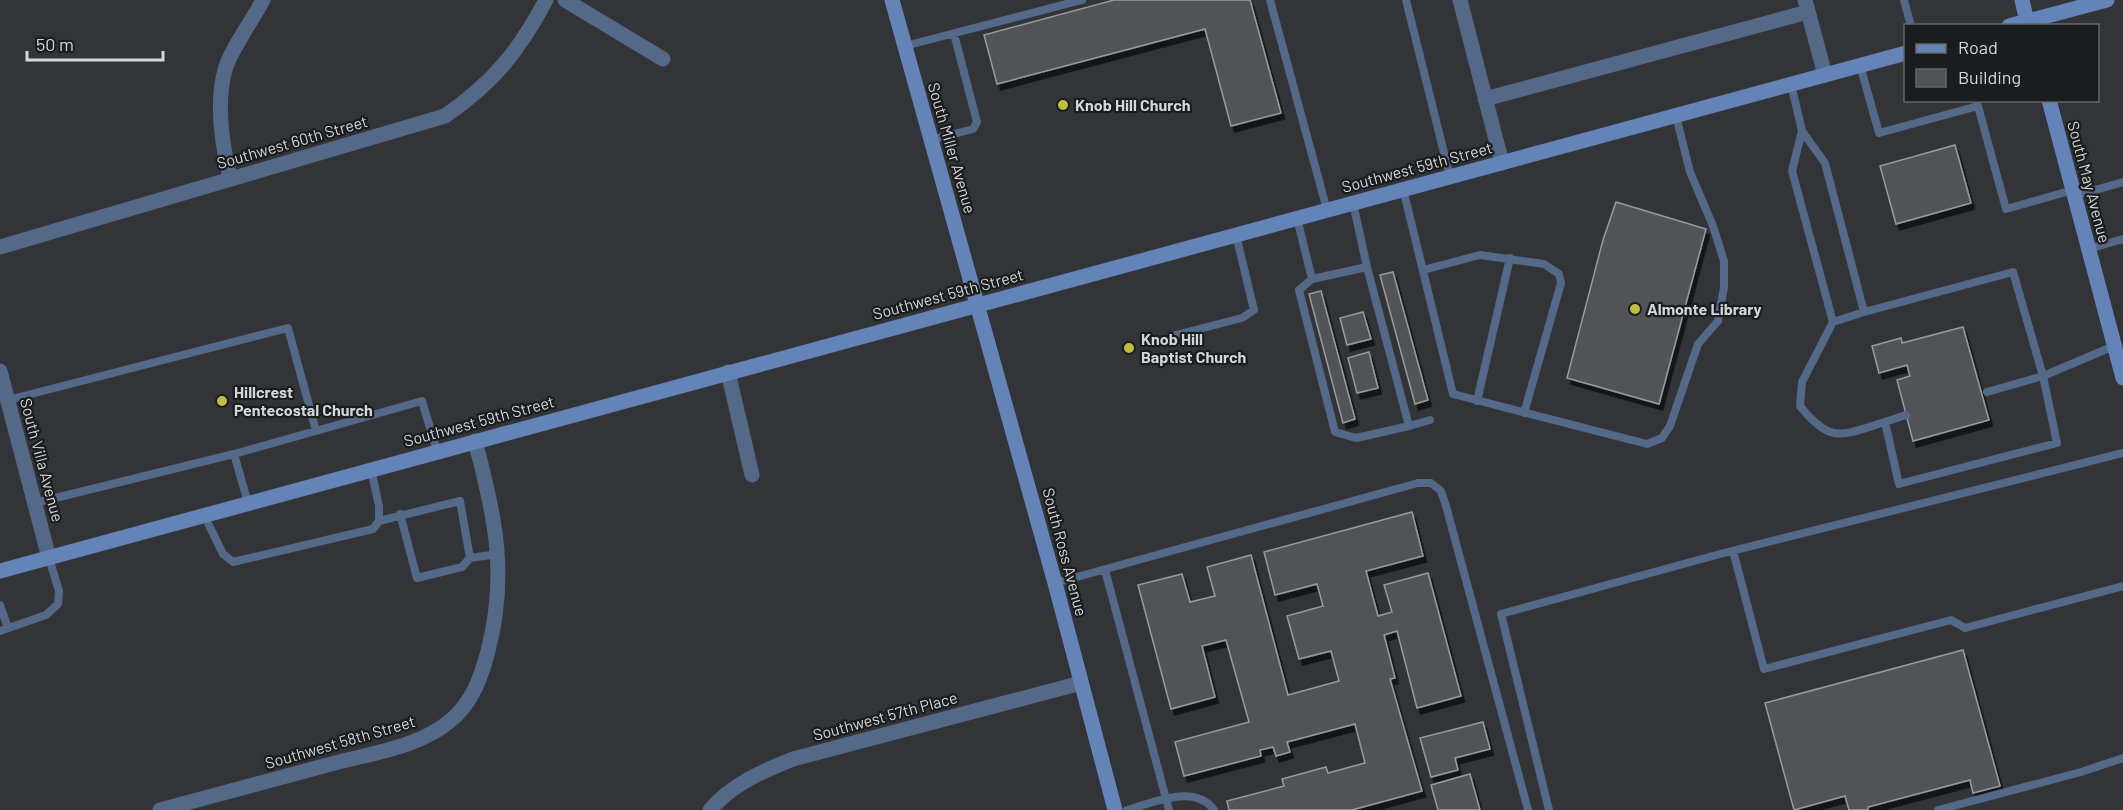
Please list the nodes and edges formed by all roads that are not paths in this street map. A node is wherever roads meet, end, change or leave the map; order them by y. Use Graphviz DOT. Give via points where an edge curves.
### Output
graph roads {
  1 [pos="263,0"];
  2 [pos="546,0"];
  3 [pos="564,0"];
  4 [pos="892,0"];
  5 [pos="1082,0"];
  6 [pos="1270,0"];
  7 [pos="1406,0"];
  8 [pos="1460,0"];
  9 [pos="1904,0"];
  10 [pos="2022,0"];
  11 [pos="2107,0"];
  12 [pos="1806,6"];
  13 [pos="2028,23"];
  14 [pos="1910,24"];
  15 [pos="954,34"];
  16 [pos="905,46"];
  17 [pos="1904,53"];
  18 [pos="663,59"];
  19 [pos="1860,65"];
  20 [pos="1825,75"];
  21 [pos="1791,84"];
  22 [pos="1485,99"];
  23 [pos="2050,102"];
  24 [pos="1676,116"];
  25 [pos="1802,131"];
  26 [pos="931,140"];
  27 [pos="1502,163"];
  28 [pos="230,177"];
  29 [pos="1450,177"];
  30 [pos="2123,182"];
  31 [pos="1403,189"];
  32 [pos="2074,193"];
  33 [pos="1353,203"];
  34 [pos="1328,210"];
  35 [pos="1297,218"];
  36 [pos="1236,235"];
  37 [pos="2123,239"];
  38 [pos="0,247"];
  39 [pos="2088,249"];
  40 [pos="1510,258"];
  41 [pos="1367,267"];
  42 [pos="1424,270"];
  43 [pos="1311,279"];
  44 [pos="978,305"];
  45 [pos="1864,312"];
  46 [pos="1833,322"];
  47 [pos="1172,336"];
  48 [pos="2114,346"];
  49 [pos="0,371"];
  50 [pos="728,372"];
  51 [pos="2043,376"];
  52 [pos="2123,378"];
  53 [pos="1987,393"];
  54 [pos="8,400"];
  55 [pos="1478,401"];
  56 [pos="1524,413"];
  57 [pos="1906,415"];
  58 [pos="1430,420"];
  59 [pos="1885,422"];
  60 [pos="1409,426"];
  61 [pos="316,431"];
  62 [pos="475,441"];
  63 [pos="437,451"];
  64 [pos="234,453"];
  65 [pos="2123,453"];
  66 [pos="371,470"];
  67 [pos="752,475"];
  68 [pos="35,503"];
  69 [pos="248,503"];
  70 [pos="400,514"];
  71 [pos="204,515"];
  72 [pos="379,521"];
  73 [pos="1733,550"];
  74 [pos="499,554"];
  75 [pos="49,558"];
  76 [pos="470,558"];
  77 [pos="1105,570"];
  78 [pos="0,571"];
  79 [pos="1055,583"];
  80 [pos="2123,586"];
  81 [pos="0,605"];
  82 [pos="4,630"];
  83 [pos="1081,682"];
  84 [pos="2123,758"];
  85 [pos="1166,800"];
  86 [pos="159,810"];
  87 [pos="710,810"];
  88 [pos="1115,810"];
  89 [pos="1126,810"];
  90 [pos="1169,810"];
  91 [pos="1214,810"];
  92 [pos="1528,810"];
  93 [pos="1549,810"];
  94 [pos="1938,810"];
  1 -- 28 [label="street" via="225,69 222,122"];
  2 -- 28 [label="street, Southwest 60th Street" via="519,47 477,94 445,116"];
  3 -- 18 [label="street"];
  4 -- 16 [label="main road, South Miller Avenue"];
  5 -- 15 [label="lane"];
  6 -- 34 [label="lane"];
  7 -- 29 [label="lane"];
  8 -- 22 [label="street"];
  9 -- 14 [label="lane"];
  10 -- 13 [label="main road"];
  11 -- 13 [label="main road"];
  12 -- 20 [label="street"];
  12 -- 22 [label="street"];
  15 -- 16 [label="lane"];
  15 -- 26 [label="lane" via="977,122 974,129"];
  16 -- 26 [label="main road, South Miller Avenue"];
  17 -- 19 [label="main road, Southwest 59th Street"];
  19 -- 20 [label="main road, Southwest 59th Street"];
  19 -- 32 [label="lane" via="1879,133 1978,106 2006,208"];
  20 -- 21 [label="main road, Southwest 59th Street"];
  21 -- 24 [label="main road, Southwest 59th Street"];
  21 -- 25 [label="lane"];
  22 -- 27 [label="street"];
  23 -- 32 [label="main road, South May Avenue"];
  24 -- 27 [label="main road, Southwest 59th Street"];
  24 -- 56 [label="lane" via="1690,172 1724,261 1724,287 1718,321 1698,344 1670,426 1662,438 1647,444"];
  25 -- 45 [label="lane" via="1825,163"];
  25 -- 46 [label="lane" via="1792,171"];
  26 -- 44 [label="main road, South Miller Avenue"];
  27 -- 29 [label="main road, Southwest 59th Street"];
  28 -- 38 [label="street, Southwest 60th Street"];
  29 -- 31 [label="main road, Southwest 59th Street"];
  30 -- 32 [label="lane"];
  31 -- 33 [label="main road, Southwest 59th Street"];
  31 -- 42 [label="lane"];
  32 -- 39 [label="main road, South May Avenue"];
  33 -- 34 [label="main road, Southwest 59th Street"];
  33 -- 41 [label="lane"];
  34 -- 35 [label="main road, Southwest 59th Street"];
  35 -- 36 [label="main road, Southwest 59th Street"];
  35 -- 43 [label="lane"];
  36 -- 44 [label="main road, Southwest 59th Street"];
  36 -- 47 [label="lane" via="1254,310 1242,318"];
  37 -- 39 [label="lane"];
  39 -- 48 [label="main road, South May Avenue"];
  40 -- 42 [label="lane" via="1480,255"];
  40 -- 55 [label="lane"];
  40 -- 56 [label="lane" via="1554,269 1561,284"];
  41 -- 43 [label="lane"];
  41 -- 60 [label="lane"];
  42 -- 55 [label="lane" via="1454,394"];
  43 -- 60 [label="lane" via="1299,290 1335,432 1356,438"];
  44 -- 50 [label="main road, Southwest 59th Street"];
  44 -- 79 [label="main road, South Ross Avenue"];
  45 -- 46 [label="lane"];
  45 -- 51 [label="lane" via="2013,272"];
  46 -- 59 [label="lane" via="1802,382 1800,406 1817,427 1841,435"];
  48 -- 51 [label="lane"];
  48 -- 52 [label="main road, South May Avenue"];
  49 -- 54 [label="street, South Villa Avenue"];
  50 -- 62 [label="main road, Southwest 59th Street"];
  50 -- 67 [label="street"];
  51 -- 53 [label="lane"];
  51 -- 59 [label="lane" via="2057,442 1899,484"];
  54 -- 61 [label="lane" via="288,328"];
  54 -- 68 [label="street, South Villa Avenue"];
  55 -- 56 [label="lane"];
  57 -- 59 [label="lane"];
  58 -- 60 [label="lane"];
  61 -- 63 [label="lane" via="422,401"];
  61 -- 64 [label="lane"];
  62 -- 63 [label="main road, Southwest 59th Street"];
  62 -- 74 [label="street, Southwest 58th Street"];
  63 -- 66 [label="main road, Southwest 59th Street"];
  64 -- 68 [label="lane"];
  64 -- 69 [label="lane"];
  65 -- 73 [label="lane"];
  66 -- 69 [label="main road, Southwest 59th Street"];
  66 -- 72 [label="lane"];
  68 -- 75 [label="street, South Villa Avenue"];
  69 -- 71 [label="main road, Southwest 59th Street"];
  70 -- 72 [label="lane"];
  70 -- 76 [label="lane" via="460,501"];
  70 -- 76 [label="lane" via="417,578 462,567"];
  71 -- 72 [label="lane" via="223,555 233,562 373,529"];
  71 -- 75 [label="main road, Southwest 59th Street"];
  73 -- 80 [label="lane" via="1764,669 1951,620 1965,628"];
  73 -- 93 [label="lane" via="1501,614"];
  74 -- 76 [label="lane"];
  74 -- 86 [label="street, Southwest 58th Street" via="498,598 484,667 471,698 451,720 424,737 400,745"];
  75 -- 78 [label="main road, Southwest 59th Street"];
  75 -- 82 [label="lane" via="59,591 58,604 46,615"];
  77 -- 79 [label="lane"];
  77 -- 85 [label="lane"];
  77 -- 92 [label="lane" via="1418,483 1431,483 1441,491 1446,506"];
  79 -- 83 [label="main road, South Ross Avenue"];
  81 -- 82 [label="lane"];
  83 -- 87 [label="street, Southwest 57th Place" via="793,759 752,777"];
  83 -- 88 [label="main road, South Ross Avenue"];
  84 -- 94 [label="lane"];
  85 -- 89 [label="lane"];
  85 -- 90 [label="lane"];
  85 -- 91 [label="lane" via="1189,796 1202,799"];
}
